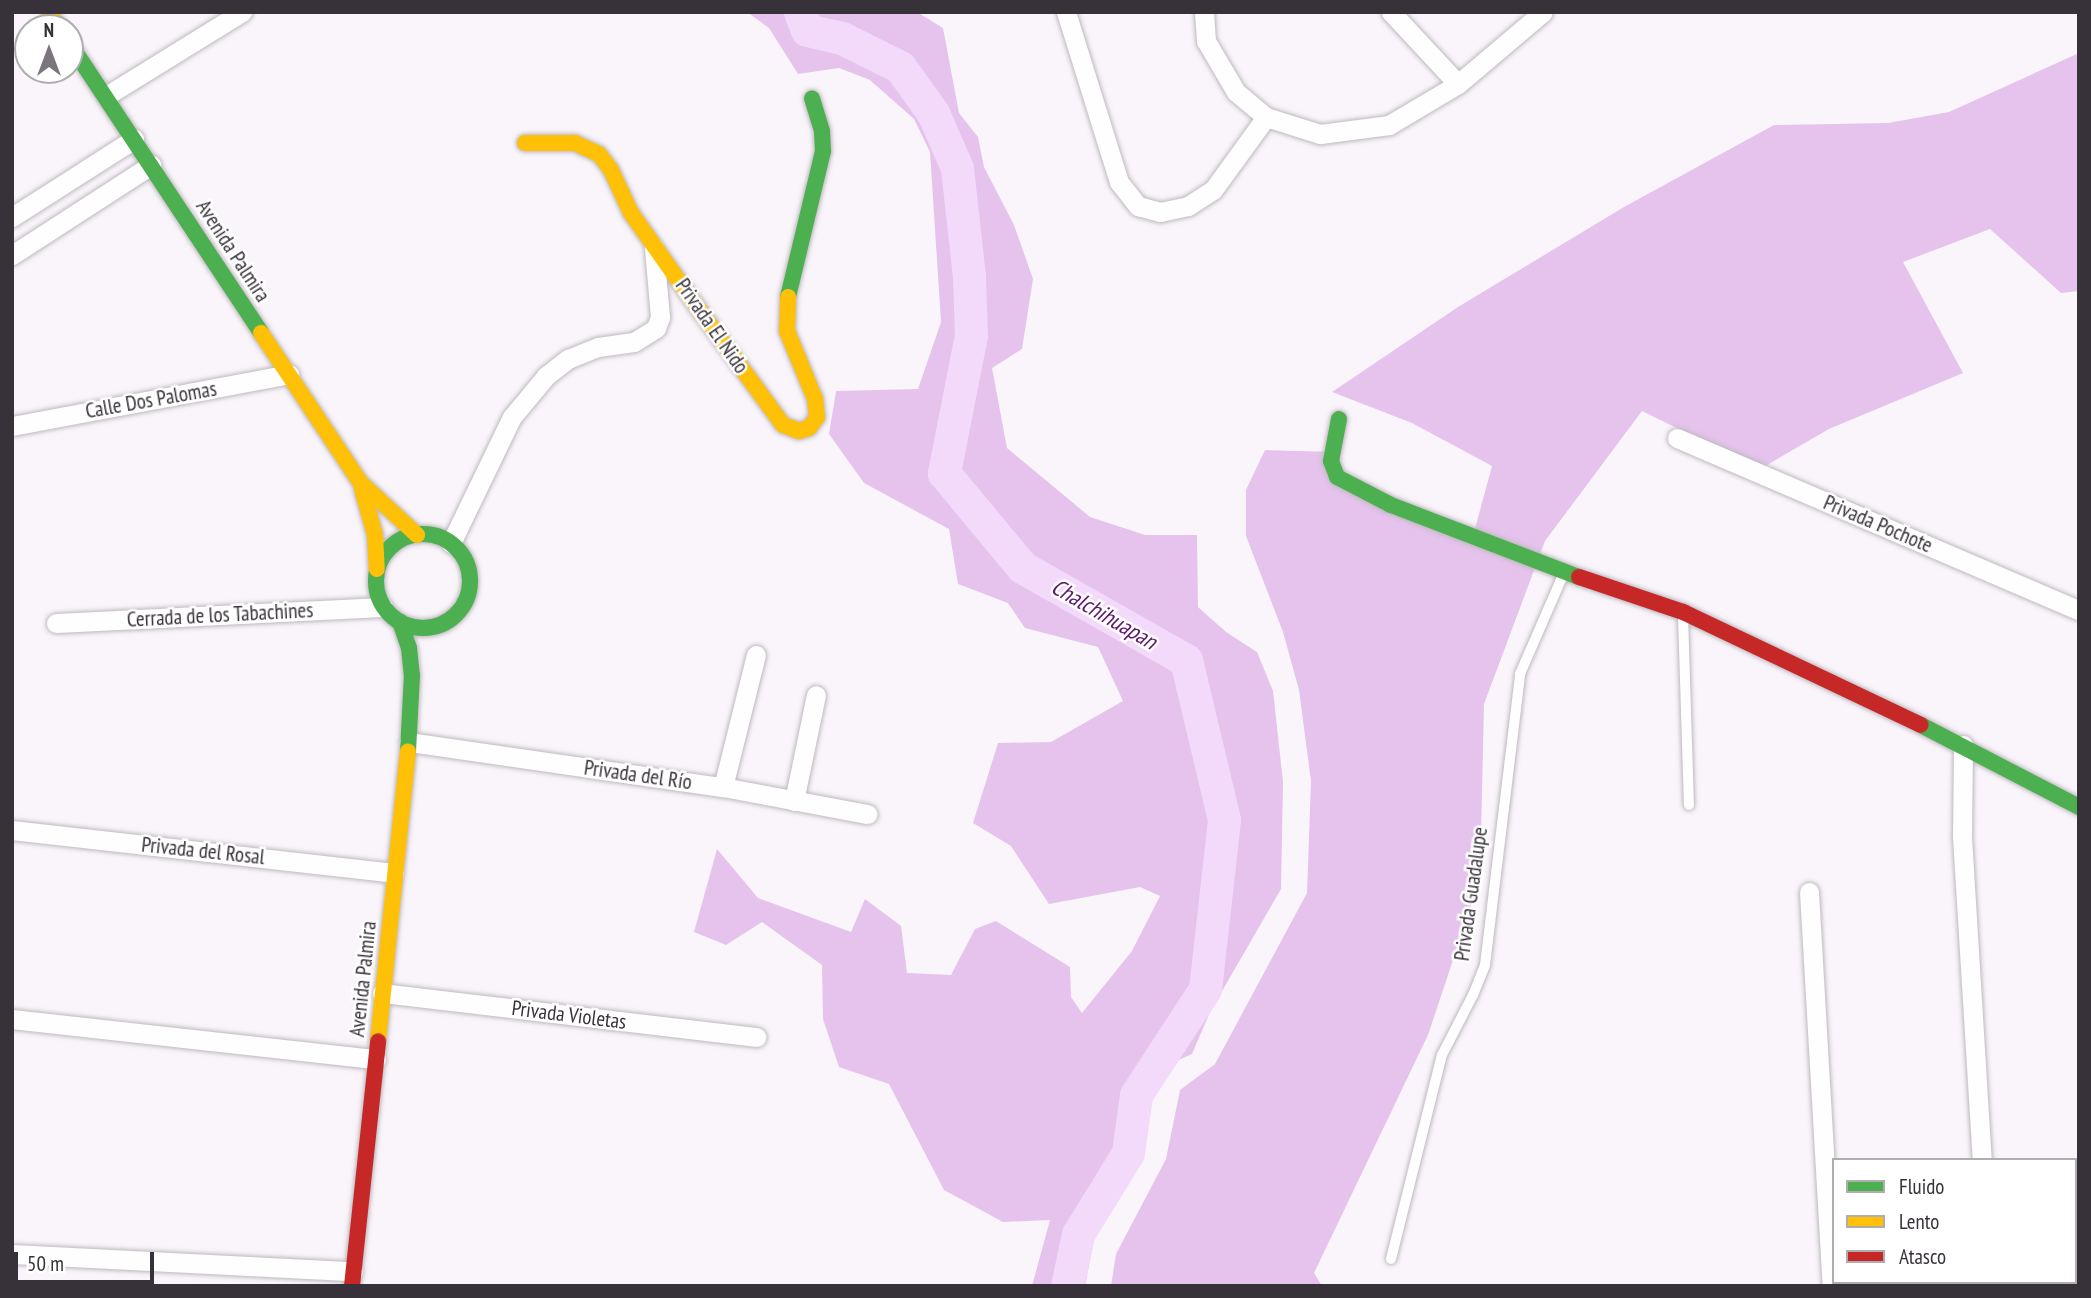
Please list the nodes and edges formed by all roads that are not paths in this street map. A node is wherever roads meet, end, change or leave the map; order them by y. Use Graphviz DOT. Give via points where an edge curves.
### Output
graph roads {
  1 [pos="242,12"];
  2 [pos="1066,12"];
  3 [pos="1204,12"];
  4 [pos="1391,12"];
  5 [pos="1544,12"];
  6 [pos="84,64"];
  7 [pos="1458,84"];
  8 [pos="106,96"];
  9 [pos="812,98"];
  10 [pos="1266,117"];
  11 [pos="134,139"];
  12 [pos="525,143"];
  13 [pos="151,166"];
  14 [pos="12,217"];
  15 [pos="654,248"];
  16 [pos="12,255"];
  17 [pos="289,374"];
  18 [pos="1339,419"];
  19 [pos="12,426"];
  20 [pos="1677,438"];
  21 [pos="360,482"];
  22 [pos="417,534"];
  23 [pos="451,544"];
  24 [pos="377,569"];
  25 [pos="1564,572"];
  26 [pos="383,607"];
  27 [pos="2079,610"];
  28 [pos="1683,612"];
  29 [pos="400,622"];
  30 [pos="57,623"];
  31 [pos="441,625"];
  32 [pos="756,655"];
  33 [pos="412,676"];
  34 [pos="816,695"];
  35 [pos="409,742"];
  36 [pos="1963,745"];
  37 [pos="723,787"];
  38 [pos="794,801"];
  39 [pos="1689,805"];
  40 [pos="2079,807"];
  41 [pos="867,814"];
  42 [pos="12,830"];
  43 [pos="394,873"];
  44 [pos="1809,892"];
  45 [pos="382,993"];
  46 [pos="12,1019"];
  47 [pos="756,1037"];
  48 [pos="376,1059"];
  49 [pos="1982,1158"];
  50 [pos="12,1254"];
  51 [pos="1391,1259"];
  52 [pos="353,1279"];
  53 [pos="1832,1286"];
  1 -- 8 [label="street"];
  2 -- 10 [label="street" via="1119,181 1138,206 1160,212 1188,206 1213,190"];
  3 -- 10 [label="street" via="1206,41 1236,92"];
  4 -- 7 [label="street"];
  5 -- 7 [label="street"];
  6 -- 8 [label="main road, Avenida Palmira"];
  7 -- 10 [label="street" via="1389,125 1320,134"];
  8 -- 11 [label="main road, Avenida Palmira"];
  9 -- 15 [label="main road, Privada El Nido" via="823,151 789,284 788,331 815,399 817,417 809,428 799,431 783,425"];
  11 -- 13 [label="main road, Avenida Palmira"];
  11 -- 14 [label="street"];
  12 -- 15 [label="main road" via="575,143 599,154"];
  13 -- 16 [label="street"];
  13 -- 17 [label="main road, Avenida Palmira"];
  15 -- 23 [label="street, Privada El Nido" via="660,317 656,328 634,342 598,347 568,359 546,376 512,417"];
  17 -- 19 [label="street, Calle Dos Palomas"];
  17 -- 21 [label="main road, Avenida Palmira"];
  18 -- 25 [label="main road" via="1331,461 1337,477 1391,505"];
  20 -- 27 [label="street, Privada Pochote"];
  21 -- 22 [label="main road, Avenida Palmira"];
  21 -- 24 [label="main road, Avenida Palmira" via="375,536"];
  22 -- 23 [label="main road"];
  22 -- 24 [label="main road" via="392,546"];
  23 -- 31 [label="main road" via="465,560 469,593 459,612"];
  24 -- 26 [label="main road" via="377,595"];
  25 -- 28 [label="main road"];
  25 -- 51 [label="lane, Privada Guadalupe" via="1520,674 1485,965 1442,1055"];
  26 -- 29 [label="main road"];
  26 -- 30 [label="street, Cerrada de los Tabachines"];
  28 -- 36 [label="main road"];
  28 -- 39 [label="lane"];
  29 -- 31 [label="main road" via="420,628"];
  29 -- 33 [label="main road, Avenida Palmira" via="410,648"];
  31 -- 33 [label="main road, Avenida Palmira" via="422,648"];
  32 -- 37 [label="street"];
  33 -- 35 [label="main road, Avenida Palmira"];
  34 -- 38 [label="street"];
  35 -- 37 [label="street, Privada del Río"];
  35 -- 43 [label="main road, Avenida Palmira"];
  36 -- 40 [label="main road"];
  36 -- 49 [label="street" via="1962,837"];
  37 -- 38 [label="street, Privada del Río"];
  38 -- 41 [label="street, Privada del Río"];
  42 -- 43 [label="street, Privada del Rosal"];
  43 -- 45 [label="main road, Avenida Palmira"];
  44 -- 53 [label="street"];
  45 -- 47 [label="street, Privada Violetas"];
  45 -- 48 [label="main road, Avenida Palmira"];
  46 -- 48 [label="street"];
  48 -- 52 [label="main road, Avenida Palmira"];
  50 -- 52 [label="street"];
}
